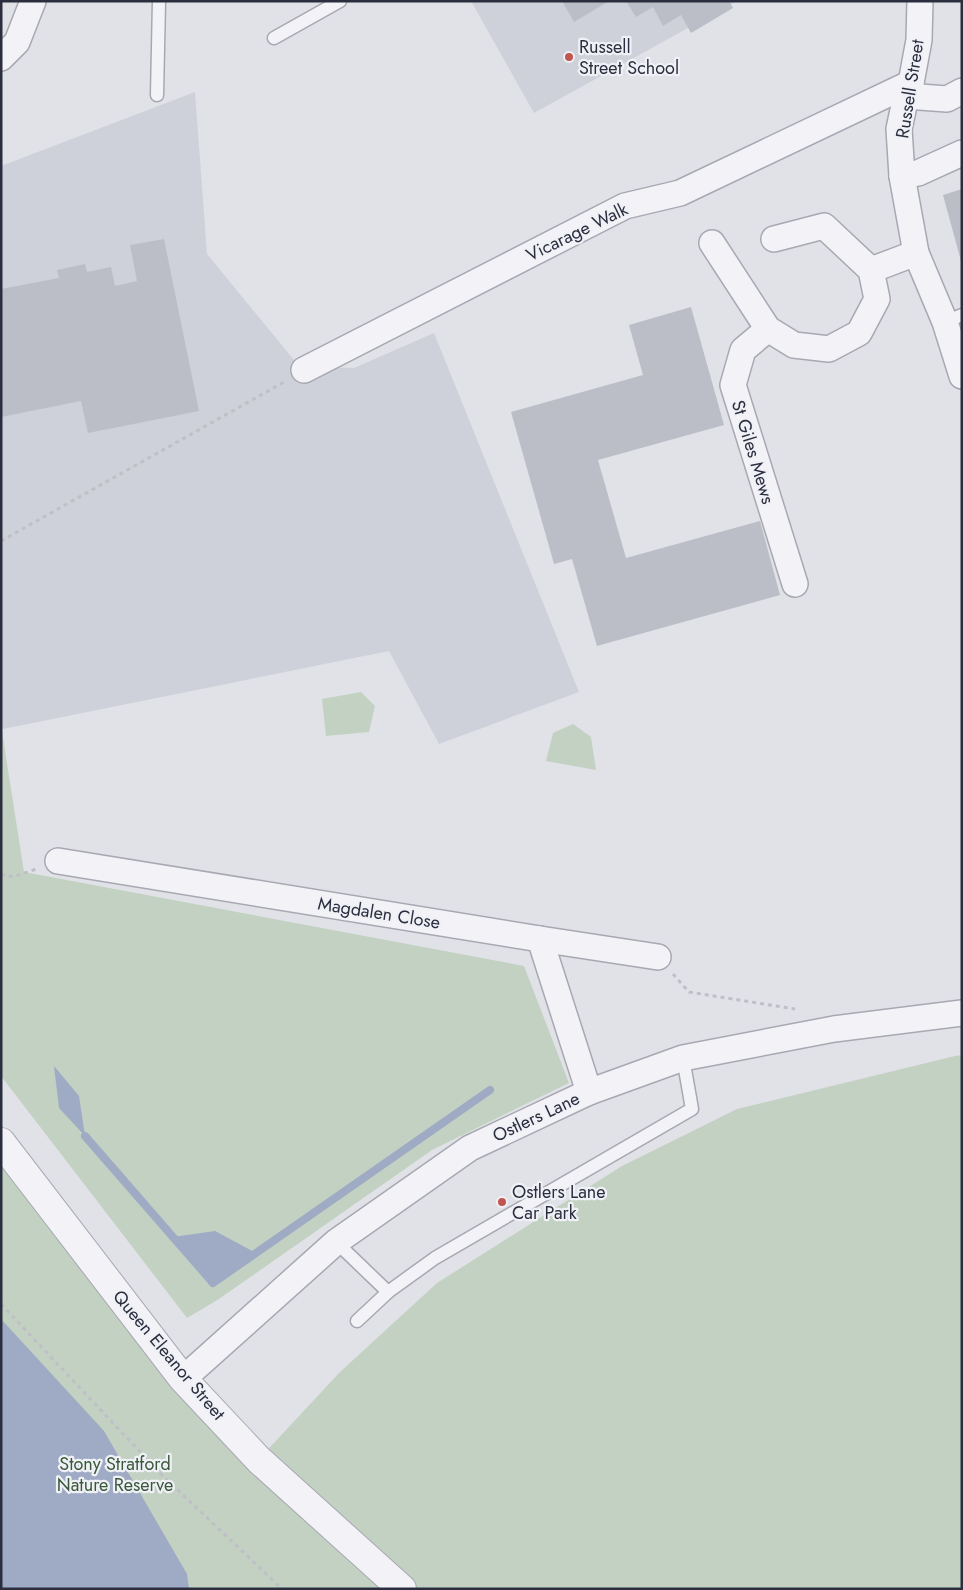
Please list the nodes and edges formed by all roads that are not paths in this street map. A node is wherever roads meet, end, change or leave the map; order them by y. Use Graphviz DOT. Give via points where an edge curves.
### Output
graph roads {
  1 [pos="33,1"];
  2 [pos="160,1"];
  3 [pos="340,1"];
  4 [pos="920,1"];
  5 [pos="274,38"];
  6 [pos="1,58"];
  7 [pos="908,89"];
  8 [pos="962,91"];
  9 [pos="157,95"];
  10 [pos="962,153"];
  11 [pos="902,176"];
  12 [pos="774,239"];
  13 [pos="712,243"];
  14 [pos="916,253"];
  15 [pos="871,270"];
  16 [pos="953,318"];
  17 [pos="768,329"];
  18 [pos="304,370"];
  19 [pos="962,376"];
  20 [pos="795,584"];
  21 [pos="58,861"];
  22 [pos="540,939"];
  23 [pos="658,957"];
  24 [pos="962,1013"];
  25 [pos="683,1058"];
  26 [pos="589,1092"];
  27 [pos="1,1142"];
  28 [pos="336,1242"];
  29 [pos="388,1292"];
  30 [pos="357,1321"];
  31 [pos="183,1379"];
  32 [pos="402,1589"];
  1 -- 6 [label="street" via="16,42"];
  2 -- 9 [label="lane"];
  3 -- 5 [label="lane"];
  4 -- 7 [label="street, Russell Street" via="919,40"];
  7 -- 8 [label="street" via="947,99"];
  7 -- 11 [label="street, Russell Street" via="899,129"];
  7 -- 18 [label="street, Vicarage Walk" via="680,193 625,206"];
  10 -- 11 [label="street" via="918,173"];
  11 -- 14 [label="street, Russell Street"];
  12 -- 15 [label="street" via="824,226"];
  13 -- 17 [label="street"];
  14 -- 15 [label="street"];
  14 -- 16 [label="street, Russell Street"];
  15 -- 17 [label="street" via="877,299 859,334 830,349 794,345"];
  16 -- 19 [label="street, Russell Street"];
  17 -- 20 [label="street, St Giles Mews" via="743,350 732,385"];
  21 -- 22 [label="street, Magdalen Close"];
  22 -- 23 [label="street, Magdalen Close"];
  22 -- 26 [label="street"];
  24 -- 25 [label="street, Ostlers Lane" via="834,1029"];
  25 -- 26 [label="street, Ostlers Lane"];
  25 -- 29 [label="lane" via="692,1109 435,1258"];
  26 -- 28 [label="street, Ostlers Lane" via="470,1148"];
  27 -- 31 [label="street, Queen Eleanor Street"];
  28 -- 29 [label="lane"];
  28 -- 31 [label="street, Ostlers Lane"];
  29 -- 30 [label="lane"];
  31 -- 32 [label="street, Queen Eleanor Street" via="259,1460"];
}
